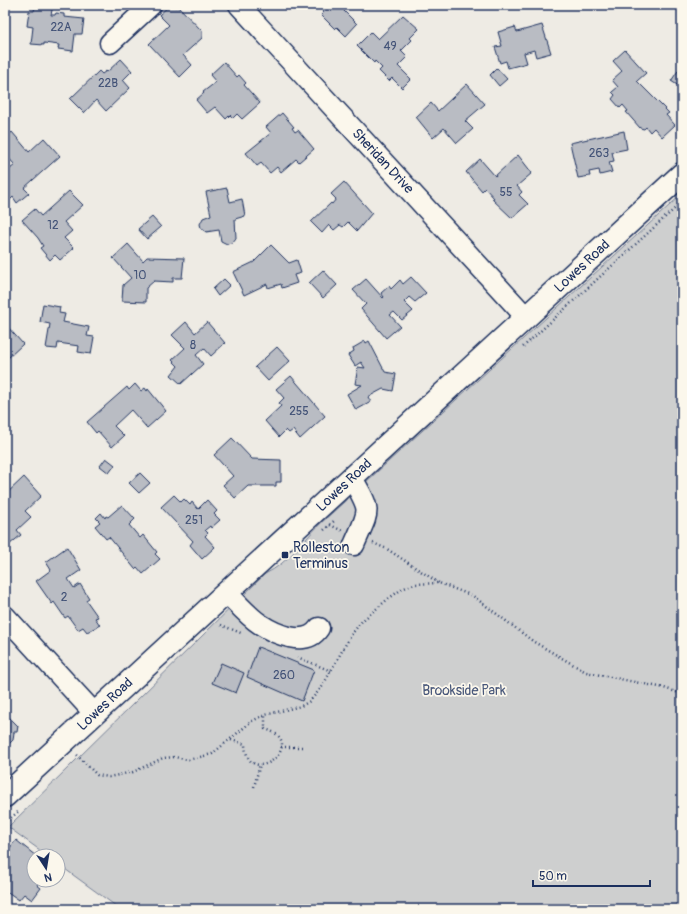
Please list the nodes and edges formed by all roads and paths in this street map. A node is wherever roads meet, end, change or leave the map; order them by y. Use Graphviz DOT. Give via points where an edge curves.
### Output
graph roads {
  1 [pos="151,5"];
  2 [pos="239,5"];
  3 [pos="110,43"];
  4 [pos="682,174"];
  5 [pos="526,317"];
  6 [pos="352,478"];
  7 [pos="330,525"];
  8 [pos="356,541"];
  9 [pos="426,574"];
  10 [pos="423,583"];
  11 [pos="439,583"];
  12 [pos="227,592"];
  13 [pos="5,616"];
  14 [pos="319,628"];
  15 [pos="682,694"];
  16 [pos="95,714"];
  17 [pos="265,715"];
  18 [pos="231,740"];
  19 [pos="281,747"];
  20 [pos="303,747"];
  21 [pos="78,756"];
  22 [pos="260,764"];
  23 [pos="254,787"];
  24 [pos="5,796"];
  1 -- 3 [label="street"];
  2 -- 5 [label="street, Sheridan Drive"];
  4 -- 5 [label="main road, Lowes Road"];
  5 -- 6 [label="main road, Lowes Road"];
  6 -- 8 [label="street" via="367,509 366,520"];
  6 -- 12 [label="main road, Lowes Road"];
  7 -- 8 [label="path"];
  8 -- 9 [label="path" via="387,549"];
  9 -- 10 [label="path"];
  9 -- 11 [label="path"];
  10 -- 11 [label="path"];
  10 -- 17 [label="path" via="402,589 362,621 351,635 322,687 310,701"];
  11 -- 15 [label="path" via="473,596 524,635 576,667 597,675"];
  12 -- 14 [label="street" via="259,623 285,636 306,637"];
  12 -- 16 [label="main road, Lowes Road"];
  13 -- 16 [label="street"];
  16 -- 24 [label="main road, Lowes Road"];
  17 -- 18 [label="path" via="252,721"];
  17 -- 19 [label="path" via="265,729 278,736"];
  18 -- 21 [label="path" via="204,757 188,760 163,758 133,772 110,777 97,775"];
  18 -- 22 [label="path" via="245,744 251,760"];
  19 -- 20 [label="path"];
  19 -- 22 [label="path" via="274,761 265,765"];
  22 -- 23 [label="path"];
}
